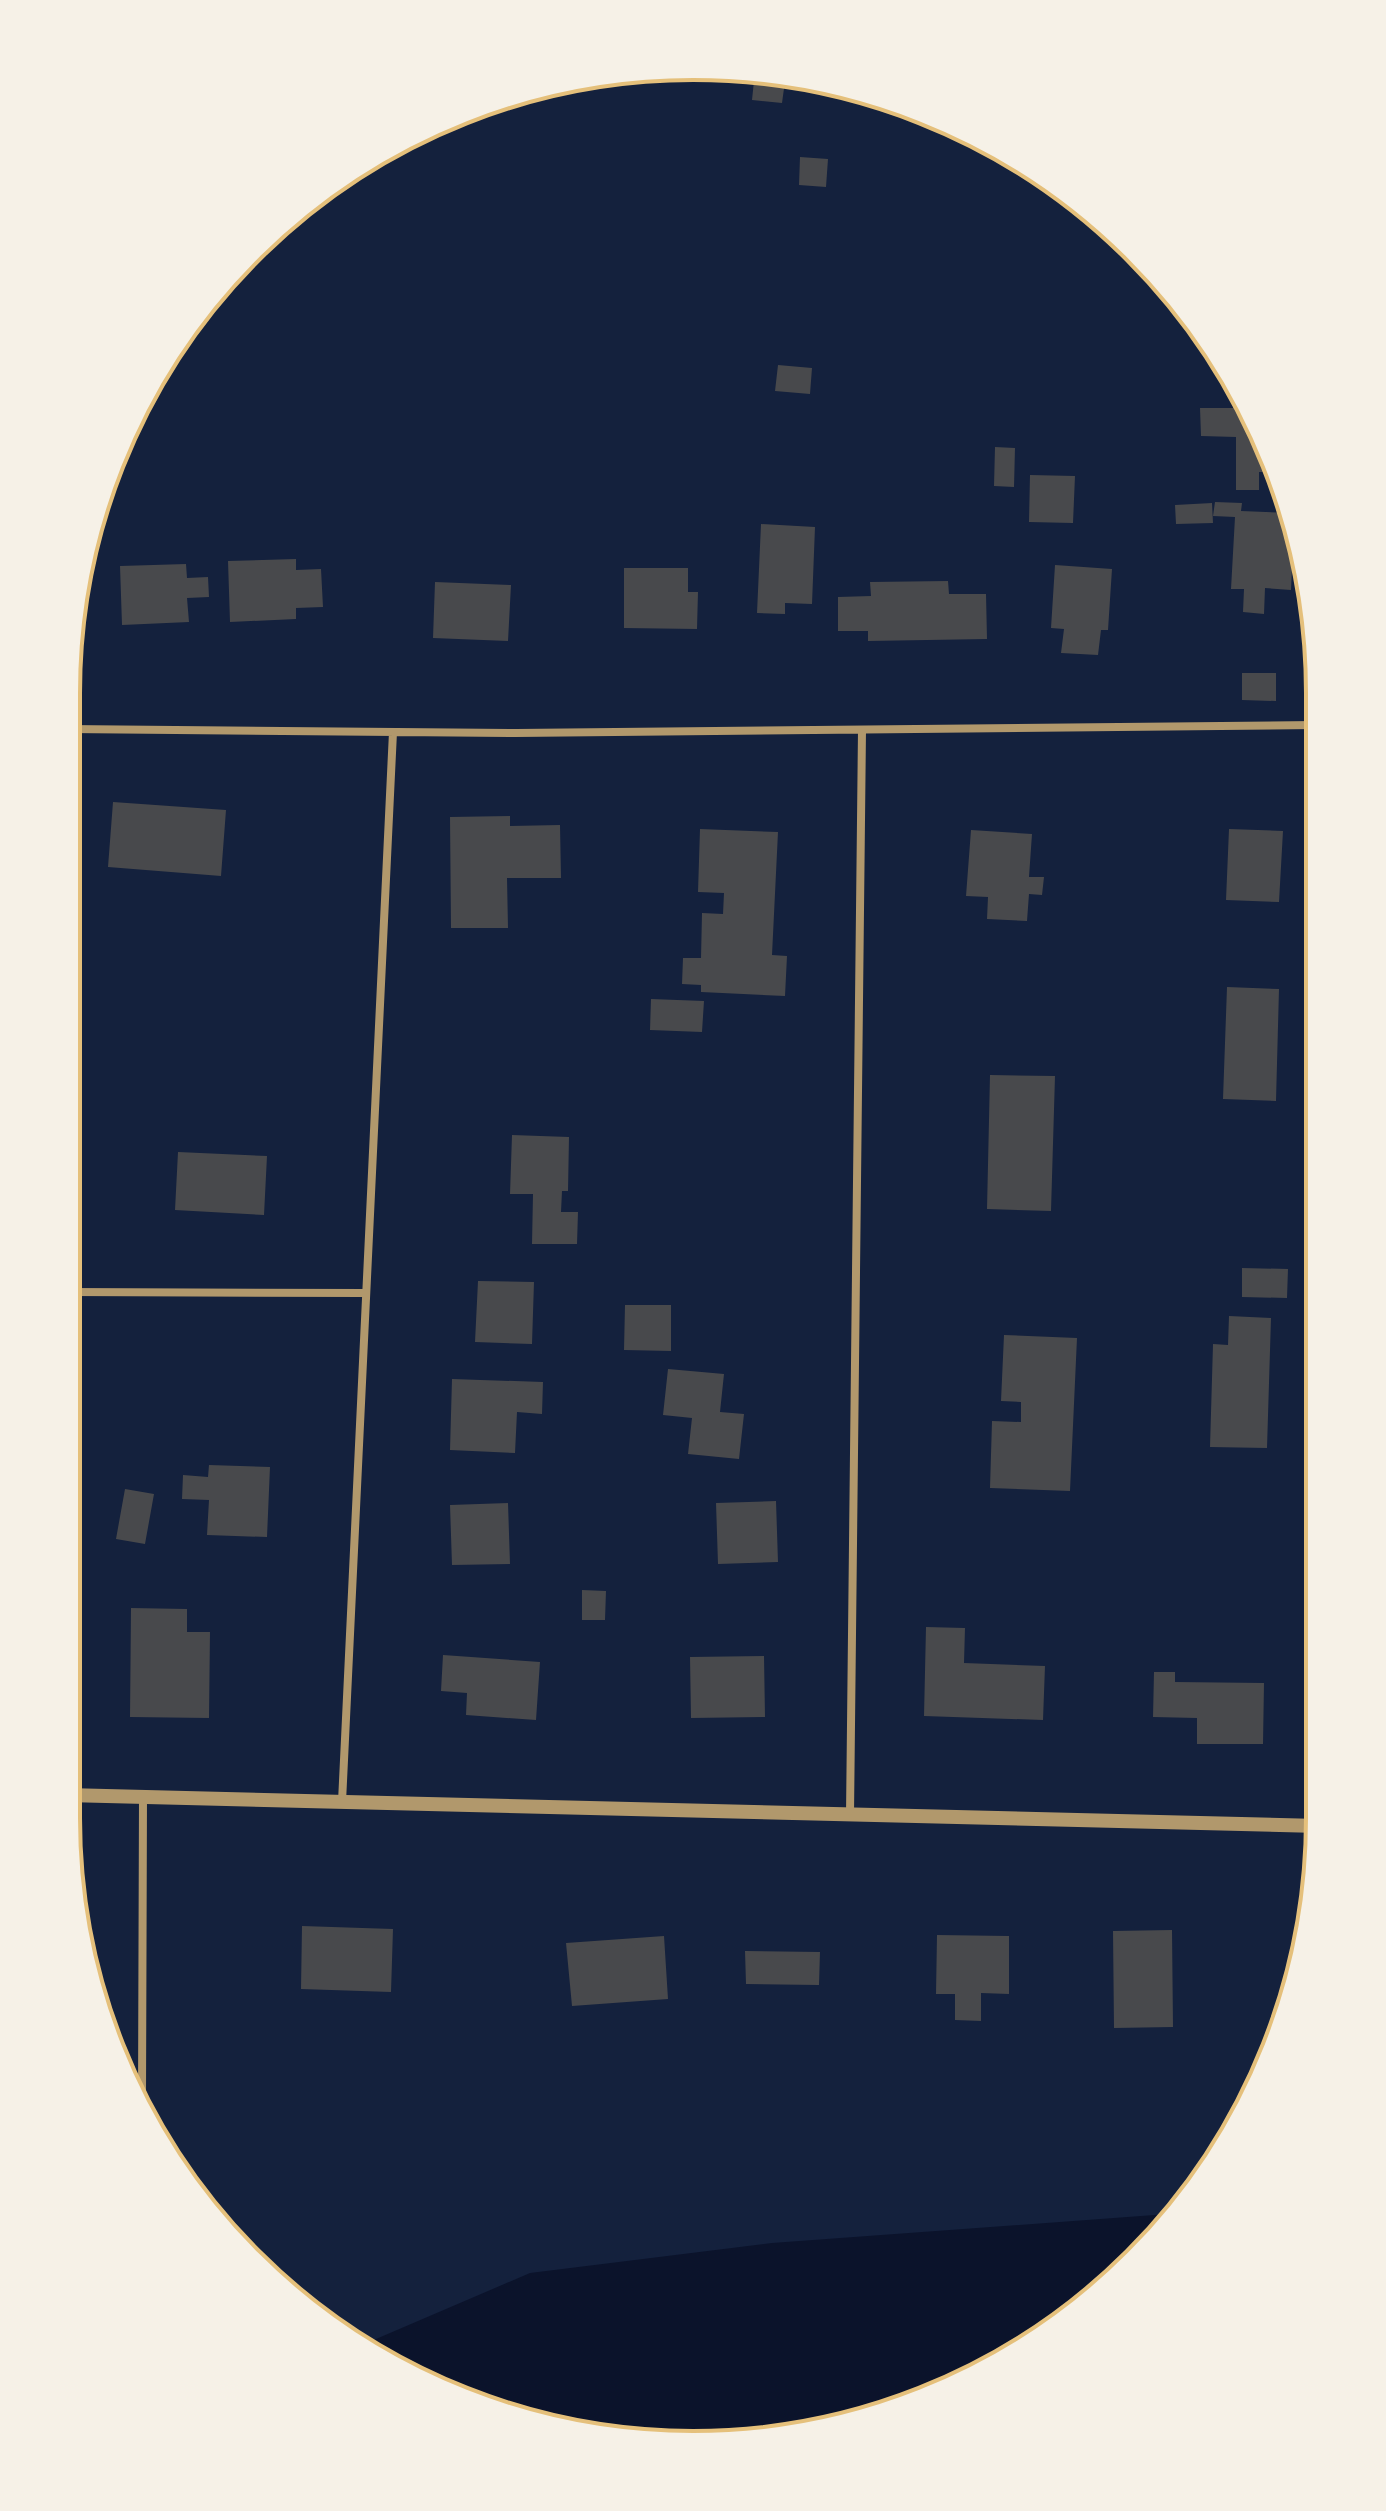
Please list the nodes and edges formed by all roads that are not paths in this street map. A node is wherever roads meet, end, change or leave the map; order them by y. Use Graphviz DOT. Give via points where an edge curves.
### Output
graph roads {
  1 [pos="1306,725"];
  2 [pos="80,729"];
  3 [pos="862,730"];
  4 [pos="393,732"];
  5 [pos="80,1292"];
  6 [pos="366,1293"];
  7 [pos="80,1795"];
  8 [pos="143,1797"];
  9 [pos="342,1802"];
  10 [pos="850,1815"];
  11 [pos="1306,1826"];
  12 [pos="142,2087"];
  1 -- 3 [label="street"];
  2 -- 4 [label="street"];
  3 -- 4 [label="street"];
  3 -- 10 [label="street"];
  4 -- 6 [label="street"];
  5 -- 6 [label="street"];
  6 -- 9 [label="street"];
  7 -- 8 [label="street"];
  8 -- 9 [label="street"];
  8 -- 12 [label="street"];
  9 -- 10 [label="street"];
  10 -- 11 [label="street"];
}
